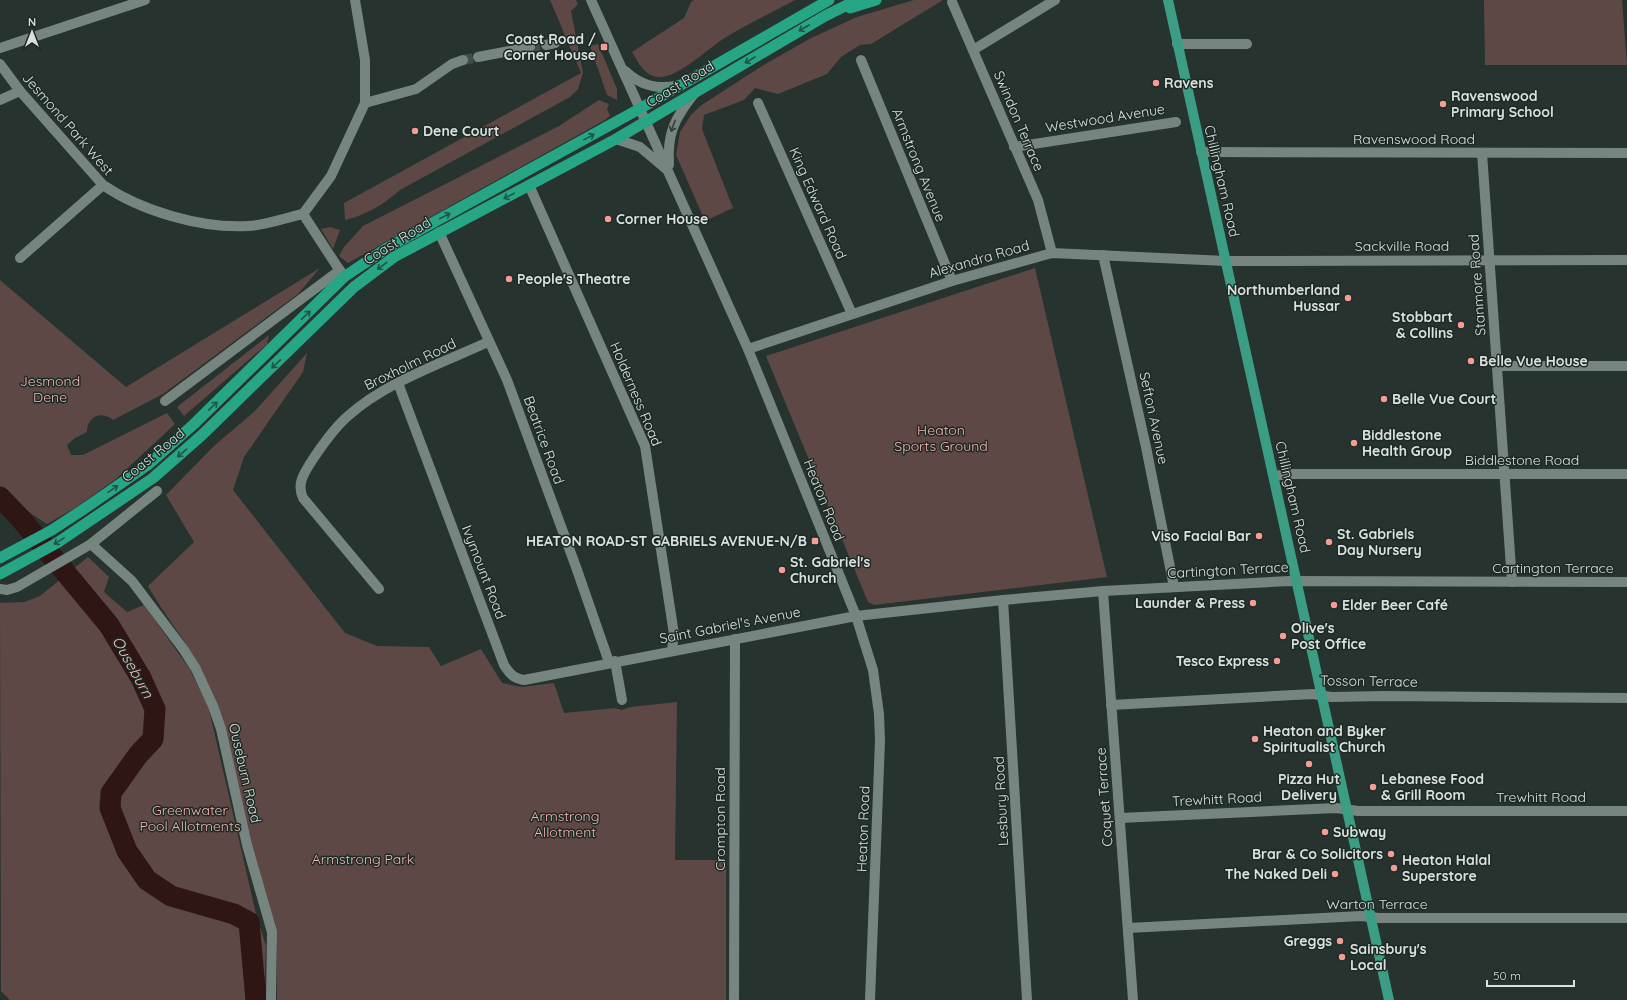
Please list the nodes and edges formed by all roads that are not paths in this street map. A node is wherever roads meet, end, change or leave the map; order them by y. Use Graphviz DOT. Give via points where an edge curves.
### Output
graph roads {
  1 [pos="145,0"];
  2 [pos="355,0"];
  3 [pos="591,0"];
  4 [pos="823,0"];
  5 [pos="829,0"];
  6 [pos="857,0"];
  7 [pos="876,0"];
  8 [pos="1055,0"];
  9 [pos="1168,0"];
  10 [pos="952,2"];
  11 [pos="805,13"];
  12 [pos="825,16"];
  13 [pos="1177,44"];
  14 [pos="1247,44"];
  15 [pos="0,48"];
  16 [pos="530,48"];
  17 [pos="973,50"];
  18 [pos="478,57"];
  19 [pos="463,60"];
  20 [pos="861,60"];
  21 [pos="0,64"];
  22 [pos="622,69"];
  23 [pos="683,84"];
  24 [pos="20,91"];
  25 [pos="694,93"];
  26 [pos="0,100"];
  27 [pos="758,103"];
  28 [pos="365,104"];
  29 [pos="641,108"];
  30 [pos="647,121"];
  31 [pos="1176,122"];
  32 [pos="616,139"];
  33 [pos="1014,146"];
  34 [pos="1201,152"];
  35 [pos="1482,153"];
  36 [pos="1627,153"];
  37 [pos="669,171"];
  38 [pos="102,185"];
  39 [pos="528,185"];
  40 [pos="303,214"];
  41 [pos="439,232"];
  42 [pos="1052,253"];
  43 [pos="1103,255"];
  44 [pos="20,258"];
  45 [pos="1489,260"];
  46 [pos="1627,260"];
  47 [pos="1226,261"];
  48 [pos="342,274"];
  49 [pos="952,281"];
  50 [pos="852,314"];
  51 [pos="488,342"];
  52 [pos="748,349"];
  53 [pos="1497,366"];
  54 [pos="1627,366"];
  55 [pos="398,383"];
  56 [pos="165,400"];
  57 [pos="1504,474"];
  58 [pos="1627,474"];
  59 [pos="1274,476"];
  60 [pos="157,491"];
  61 [pos="91,544"];
  62 [pos="0,558"];
  63 [pos="0,574"];
  64 [pos="1297,581"];
  65 [pos="1512,582"];
  66 [pos="1627,582"];
  67 [pos="1174,587"];
  68 [pos="0,589"];
  69 [pos="379,589"];
  70 [pos="1103,591"];
  71 [pos="1003,600"];
  72 [pos="856,616"];
  73 [pos="735,639"];
  74 [pos="672,650"];
  75 [pos="612,662"];
  76 [pos="1322,696"];
  77 [pos="1627,698"];
  78 [pos="622,700"];
  79 [pos="1111,705"];
  80 [pos="1348,809"];
  81 [pos="1627,811"];
  82 [pos="1120,818"];
  83 [pos="1370,917"];
  84 [pos="1627,918"];
  85 [pos="1128,928"];
  86 [pos="271,1000"];
  87 [pos="734,1000"];
  88 [pos="870,1000"];
  89 [pos="1027,1000"];
  90 [pos="1133,1000"];
  91 [pos="1389,1000"];
  1 -- 15 [label="street"];
  2 -- 28 [label="street" via="365,60"];
  3 -- 22 [label="street, Heaton Road"];
  4 -- 11 [label="highway"];
  5 -- 11 [label="highway, Coast Road"];
  6 -- 12 [label="highway, Coast Road"];
  7 -- 12 [label="highway"];
  8 -- 17 [label="street"];
  9 -- 13 [label="main road, Chillingham Road"];
  10 -- 17 [label="street, Swindon Terrace"];
  11 -- 23 [label="highway, Coast Road"];
  12 -- 25 [label="highway, Coast Road, one-way"];
  13 -- 14 [label="street"];
  13 -- 34 [label="main road, Chillingham Road"];
  16 -- 18 [label="street"];
  17 -- 33 [label="street, Swindon Terrace"];
  19 -- 28 [label="street" via="452,64 416,89"];
  20 -- 49 [label="street, Armstrong Avenue"];
  21 -- 24 [label="street, Jesmond Park West"];
  22 -- 23 [label="street" via="637,81 651,86"];
  22 -- 29 [label="street, Heaton Road"];
  23 -- 29 [label="highway, Coast Road"];
  24 -- 26 [label="street"];
  24 -- 38 [label="street, Jesmond Park West"];
  25 -- 30 [label="highway, Coast Road"];
  25 -- 37 [label="street, one-way" via="676,119 670,134"];
  27 -- 50 [label="street, King Edward Road"];
  28 -- 40 [label="street" via="331,176"];
  29 -- 30 [label="street, Heaton Road"];
  48 -- 29 [label="highway, Coast Road, one-way"];
  30 -- 32 [label="highway, Coast Road"];
  30 -- 37 [label="street, Heaton Road"];
  31 -- 33 [label="street, Westwood Avenue"];
  32 -- 37 [label="street, Heaton Road" via="640,147"];
  32 -- 39 [label="highway, Coast Road"];
  33 -- 42 [label="street, Swindon Terrace" via="1038,200"];
  34 -- 35 [label="street, Ravenswood Road"];
  34 -- 47 [label="main road, Chillingham Road"];
  35 -- 36 [label="street, Ravenswood Road"];
  35 -- 45 [label="street, Stanmore Road"];
  37 -- 52 [label="street, Heaton Road"];
  38 -- 40 [label="street, Jesmond Park West" via="135,203 194,223 249,226"];
  38 -- 44 [label="street"];
  39 -- 41 [label="highway, Coast Road, one-way"];
  39 -- 74 [label="street, Holderness Road" via="645,446 674,634"];
  40 -- 48 [label="street"];
  41 -- 51 [label="street, Beatrice Road"];
  41 -- 63 [label="highway, Coast Road, one-way" via="394,257 354,287 202,435 153,478 57,543"];
  42 -- 43 [label="street, Alexandra Road"];
  42 -- 49 [label="street, Alexandra Road"];
  43 -- 47 [label="street, Alexandra Road"];
  43 -- 67 [label="street, Sefton Avenue"];
  45 -- 46 [label="street, Sackville Road"];
  45 -- 47 [label="street, Sackville Road"];
  45 -- 53 [label="street, Stanmore Road"];
  47 -- 59 [label="main road, Chillingham Road"];
  48 -- 56 [label="street"];
  62 -- 48 [label="highway, Coast Road, one-way" via="52,530 148,464 194,424"];
  49 -- 50 [label="street, Alexandra Road"];
  50 -- 52 [label="street, Alexandra Road"];
  51 -- 55 [label="street, Broxholm Road"];
  51 -- 75 [label="street, Beatrice Road" via="510,387"];
  52 -- 72 [label="street, Heaton Road"];
  53 -- 54 [label="street"];
  53 -- 57 [label="street, Stanmore Road"];
  55 -- 69 [label="street, Broxholm Road" via="370,398 347,417 326,441 303,475 300,487 302,498"];
  55 -- 75 [label="street, Ivymount Road" via="508,671 517,679 524,680"];
  57 -- 58 [label="street, Biddlestone Road"];
  57 -- 59 [label="street, Biddlestone Road"];
  57 -- 65 [label="street, Stanmore Road"];
  59 -- 64 [label="main road, Chillingham Road"];
  60 -- 61 [label="street"];
  61 -- 68 [label="street" via="17,587"];
  61 -- 86 [label="street, Ouseburn Road" via="132,581 184,650 196,669 212,706 221,729 247,845 272,932"];
  64 -- 65 [label="street, Cartington Terrace"];
  64 -- 67 [label="street, Cartington Terrace"];
  64 -- 76 [label="main road, Chillingham Road"];
  65 -- 66 [label="street, Cartington Terrace"];
  67 -- 70 [label="street, Cartington Terrace"];
  70 -- 71 [label="street, Cartington Terrace"];
  70 -- 79 [label="street, Coquet Terrace"];
  71 -- 72 [label="street, Cartington Terrace"];
  71 -- 89 [label="street, Lesbury Road"];
  72 -- 73 [label="street, Saint Gabriel's Avenue"];
  72 -- 88 [label="street, Heaton Road" via="873,670 879,714"];
  73 -- 74 [label="street, Saint Gabriel's Avenue"];
  73 -- 87 [label="street, Crompton Road"];
  74 -- 75 [label="street, Saint Gabriel's Avenue"];
  75 -- 78 [label="street, Beatrice Road"];
  76 -- 77 [label="street, Tosson Terrace"];
  76 -- 79 [label="street, Tosson Terrace" via="1313,694"];
  76 -- 80 [label="main road, Chillingham Road"];
  79 -- 82 [label="street, Coquet Terrace"];
  80 -- 81 [label="street, Trewhitt Road"];
  80 -- 82 [label="street, Trewhitt Road"];
  80 -- 83 [label="main road, Chillingham Road"];
  82 -- 85 [label="street, Coquet Terrace"];
  83 -- 84 [label="street, Warton Terrace"];
  83 -- 85 [label="street, Warton Terrace"];
  83 -- 91 [label="main road, Chillingham Road"];
  85 -- 90 [label="street, Coquet Terrace"];
}
